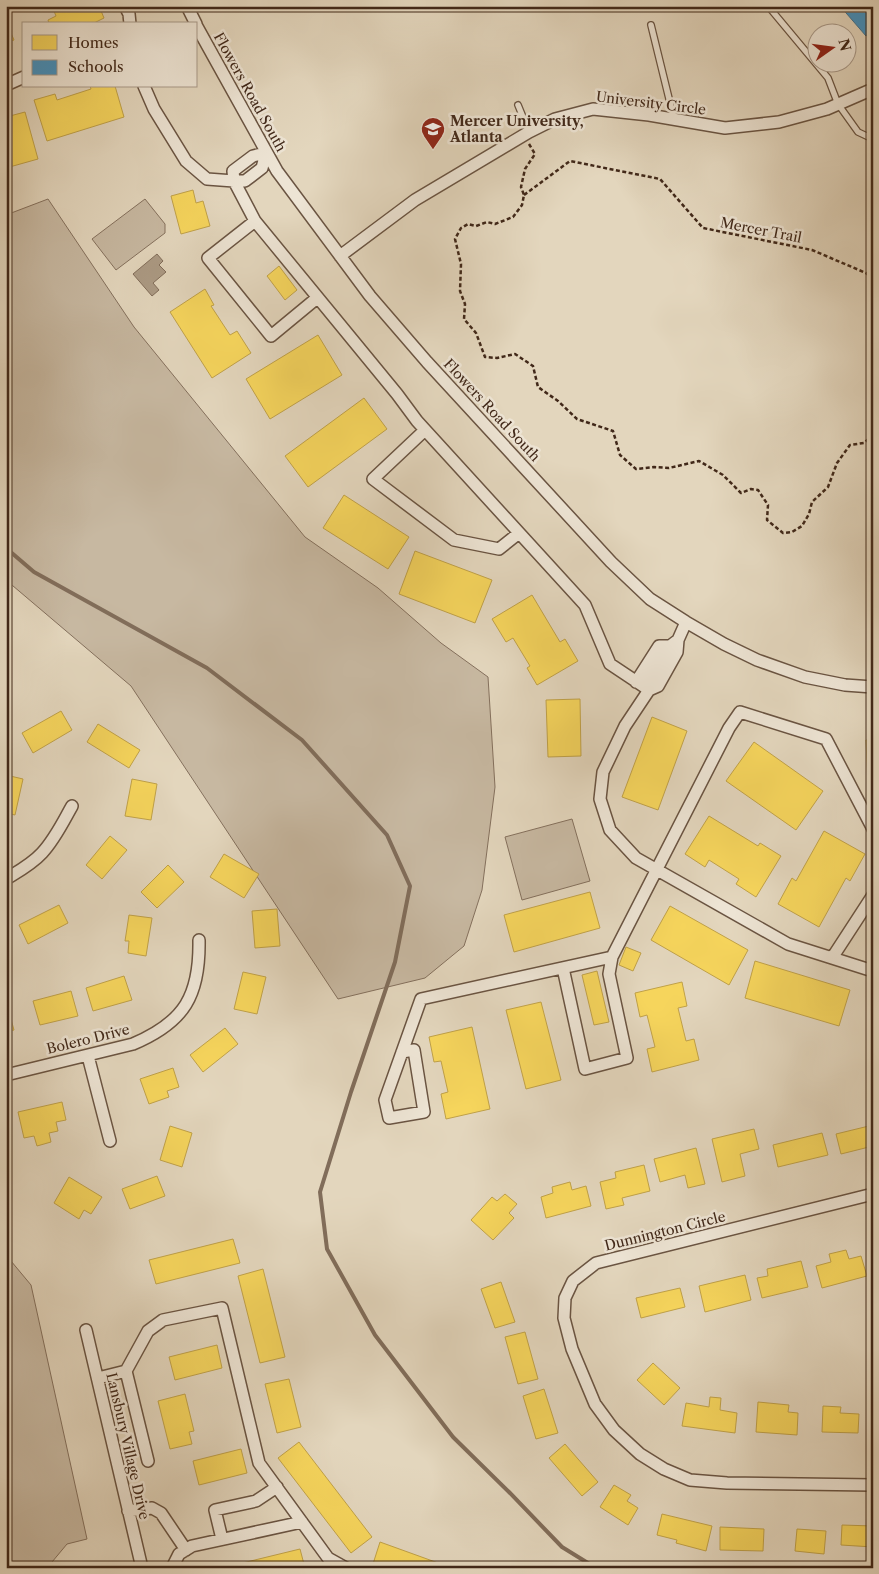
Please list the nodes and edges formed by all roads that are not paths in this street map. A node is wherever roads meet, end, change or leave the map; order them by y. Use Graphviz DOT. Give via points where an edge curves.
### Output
graph roads {
  1 [pos="125,6"];
  2 [pos="187,6"];
  3 [pos="768,6"];
  4 [pos="130,22"];
  5 [pos="195,22"];
  6 [pos="651,25"];
  7 [pos="198,28"];
  8 [pos="22,78"];
  9 [pos="6,84"];
  10 [pos="145,88"];
  11 [pos="873,89"];
  12 [pos="838,104"];
  13 [pos="518,105"];
  14 [pos="674,119"];
  15 [pos="529,132"];
  16 [pos="873,139"];
  17 [pos="266,153"];
  18 [pos="234,182"];
  19 [pos="254,221"];
  20 [pos="340,256"];
  21 [pos="318,298"];
  22 [pos="425,430"];
  23 [pos="519,532"];
  24 [pos="686,622"];
  25 [pos="674,643"];
  26 [pos="636,682"];
  27 [pos="873,686"];
  28 [pos="649,690"];
  29 [pos="72,806"];
  30 [pos="869,812"];
  31 [pos="873,829"];
  32 [pos="656,869"];
  33 [pos="6,879"];
  34 [pos="873,895"];
  35 [pos="199,940"];
  36 [pos="612,957"];
  37 [pos="832,958"];
  38 [pos="563,968"];
  39 [pos="873,971"];
  40 [pos="402,1052"];
  41 [pos="88,1056"];
  42 [pos="6,1075"];
  43 [pos="110,1141"];
  44 [pos="873,1194"];
  45 [pos="86,1330"];
  46 [pos="126,1371"];
  47 [pos="98,1378"];
  48 [pos="148,1461"];
  49 [pos="873,1485"];
  50 [pos="277,1487"];
  51 [pos="128,1511"];
  52 [pos="302,1522"];
  53 [pos="222,1539"];
  54 [pos="186,1550"];
  55 [pos="142,1568"];
  56 [pos="172,1568"];
  57 [pos="346,1568"];
  1 -- 4 [label="street"];
  2 -- 5 [label="street, Flowers Road South"];
  3 -- 12 [label="lane" via="828,78"];
  6 -- 14 [label="lane"];
  7 -- 17 [label="street, Flowers Road South"];
  8 -- 9 [label="street"];
  10 -- 18 [label="street" via="154,110 186,161 207,179"];
  11 -- 12 [label="street, University Circle"];
  12 -- 14 [label="street, University Circle" via="779,122 725,128"];
  12 -- 16 [label="lane" via="858,132"];
  13 -- 15 [label="lane"];
  14 -- 15 [label="street, University Circle" via="593,109 555,119"];
  15 -- 20 [label="street, University Circle" via="415,200"];
  17 -- 18 [label="street" via="253,156 233,171"];
  17 -- 20 [label="street, Flowers Road South"];
  18 -- 19 [label="street"];
  19 -- 21 [label="street"];
  19 -- 21 [label="street" via="208,258 271,336"];
  20 -- 24 [label="street, Flowers Road South" via="427,362 610,562 650,599"];
  21 -- 22 [label="street"];
  22 -- 23 [label="street"];
  22 -- 23 [label="street" via="372,480 454,540 499,549"];
  23 -- 26 [label="street" via="585,605 610,664"];
  24 -- 25 [label="street"];
  24 -- 27 [label="street, Flowers Road South" via="757,660 805,677 845,685"];
  25 -- 26 [label="street" via="659,646"];
  25 -- 28 [label="street" via="649,681"];
  26 -- 28 [label="street"];
  28 -- 32 [label="street" via="625,726 603,772 600,800 610,830 636,858"];
  29 -- 33 [label="street" via="43,852"];
  30 -- 31 [label="street"];
  30 -- 32 [label="street" via="826,739 740,712"];
  32 -- 36 [label="street"];
  32 -- 37 [label="street" via="788,944"];
  34 -- 37 [label="street"];
  35 -- 41 [label="street, Bolero Drive" via="197,975 192,995 183,1010 151,1037"];
  36 -- 38 [label="street"];
  36 -- 38 [label="street" via="609,974 626,1058 585,1069"];
  37 -- 39 [label="street"];
  38 -- 40 [label="street" via="421,999"];
  40 -- 40 [label="street" via="385,1100 389,1118 424,1112 414,1050"];
  41 -- 42 [label="street, Bolero Drive"];
  41 -- 43 [label="street"];
  44 -- 49 [label="street, Dunnington Circle" via="596,1264 573,1281 565,1298 564,1318 572,1349 595,1404 614,1430 640,1454 664,1469 690,1480"];
  45 -- 47 [label="street, Lansbury Village Drive"];
  46 -- 47 [label="street"];
  46 -- 48 [label="street"];
  46 -- 50 [label="street" via="148,1331 163,1320 222,1308 259,1463"];
  47 -- 51 [label="street, Lansbury Village Drive"];
  50 -- 52 [label="street"];
  50 -- 53 [label="street" via="256,1501 214,1510"];
  51 -- 54 [label="street" via="152,1508 161,1513"];
  51 -- 55 [label="street, Lansbury Village Drive"];
  52 -- 53 [label="street"];
  52 -- 57 [label="street" via="328,1558"];
  53 -- 54 [label="street"];
  54 -- 56 [label="street" via="179,1554"];
}
